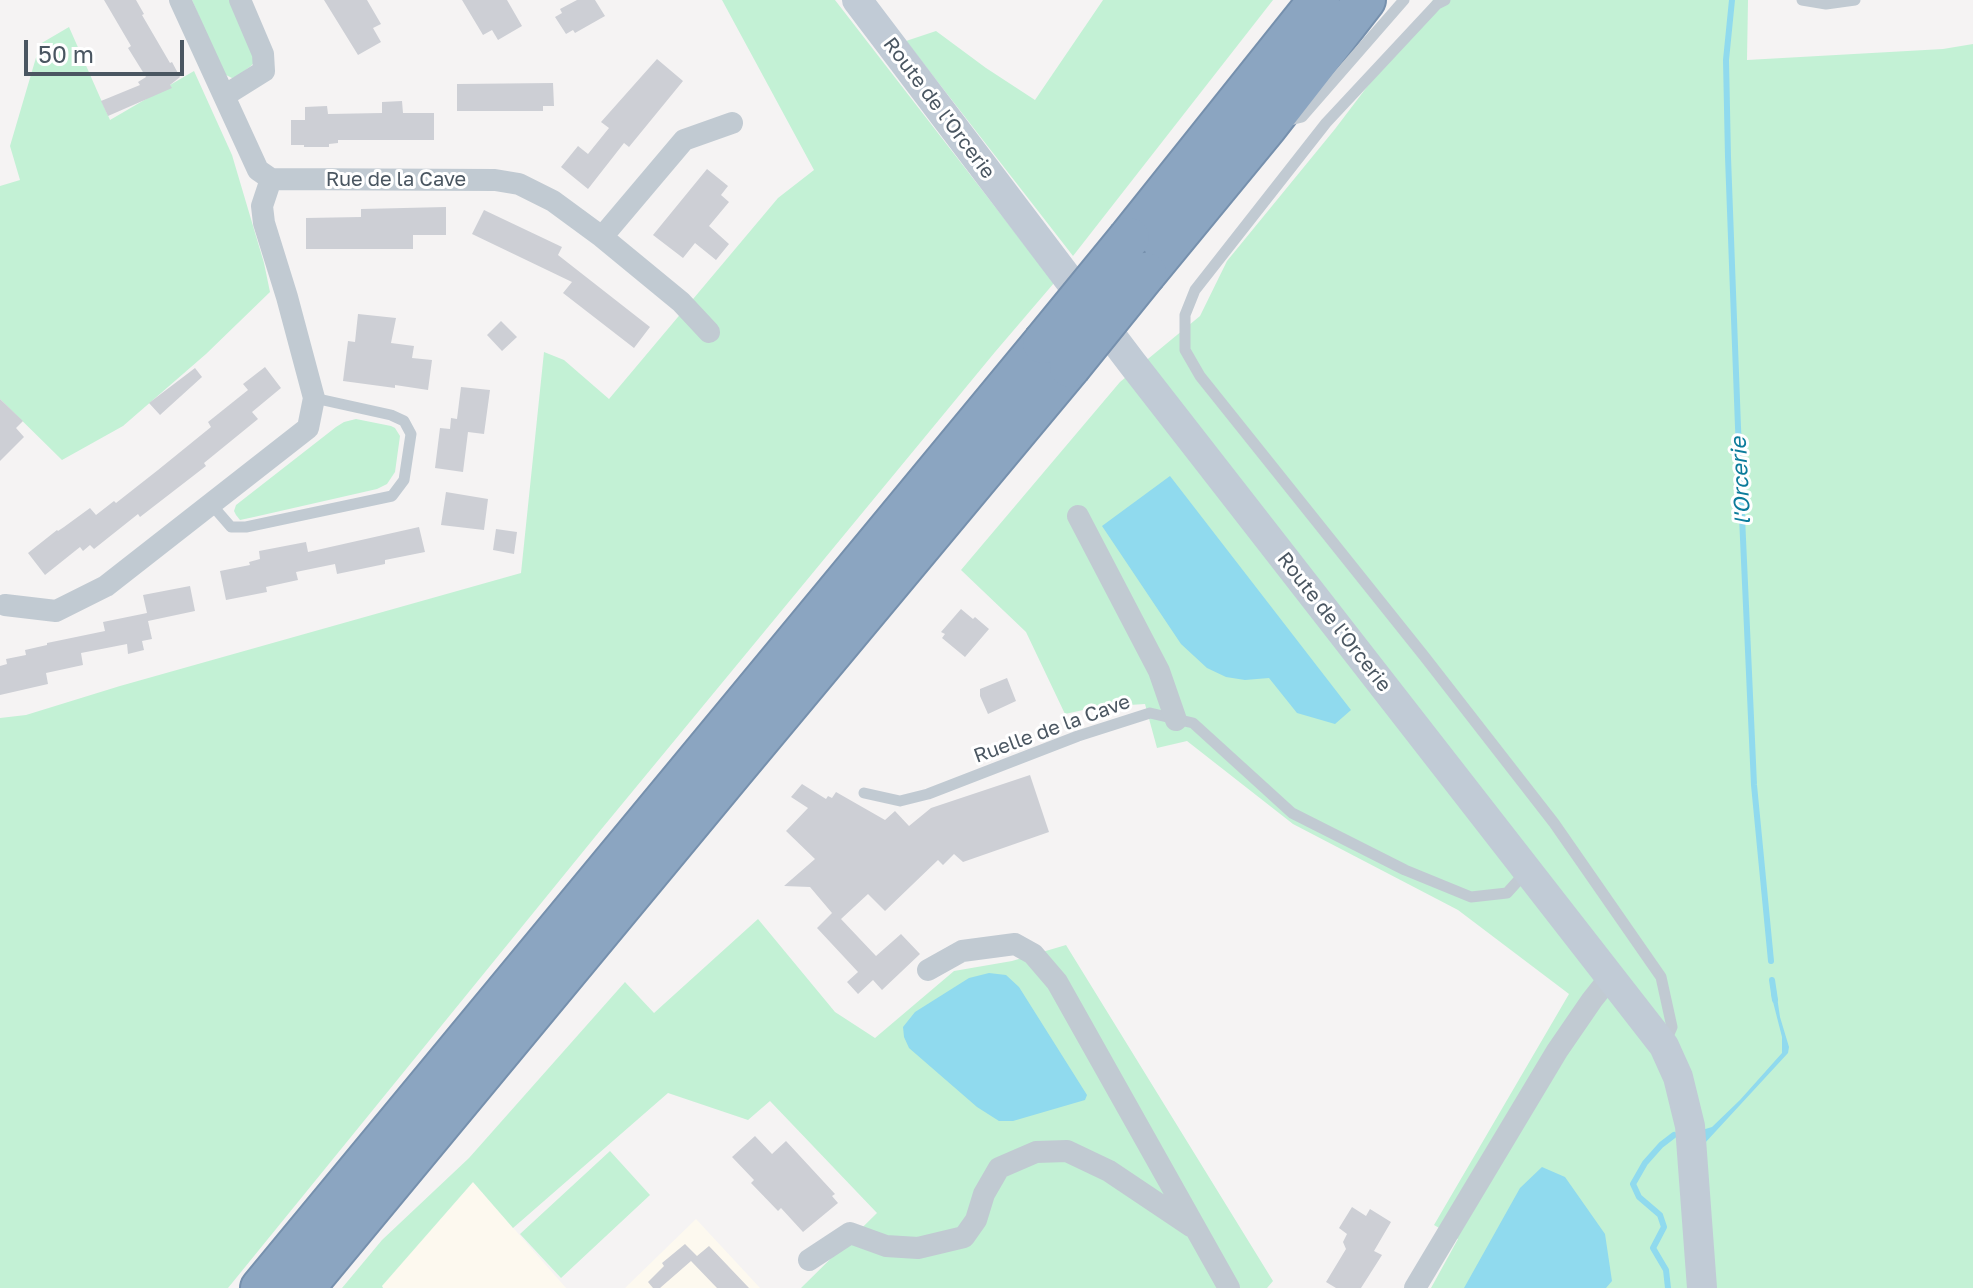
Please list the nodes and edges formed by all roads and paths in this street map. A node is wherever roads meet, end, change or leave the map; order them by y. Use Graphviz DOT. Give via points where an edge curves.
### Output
graph roads {
  1 [pos="180,0"];
  2 [pos="240,0"];
  3 [pos="857,0"];
  4 [pos="1319,0"];
  5 [pos="1365,0"];
  6 [pos="1404,0"];
  7 [pos="1445,0"];
  8 [pos="1802,0"];
  9 [pos="1855,0"];
  10 [pos="224,96"];
  11 [pos="732,123"];
  12 [pos="1267,126"];
  13 [pos="271,179"];
  14 [pos="602,237"];
  15 [pos="709,332"];
  16 [pos="1056,355"];
  17 [pos="314,398"];
  18 [pos="211,504"];
  19 [pos="1078,516"];
  20 [pos="5,605"];
  21 [pos="1176,720"];
  22 [pos="864,793"];
  23 [pos="1528,870"];
  24 [pos="928,970"];
  25 [pos="1611,976"];
  26 [pos="1664,1046"];
  27 [pos="1195,1228"];
  28 [pos="809,1260"];
  29 [pos="261,1288"];
  30 [pos="304,1288"];
  31 [pos="1229,1288"];
  32 [pos="1415,1288"];
  33 [pos="1702,1288"];
  1 -- 10 [label="street"];
  2 -- 10 [label="street" via="263,54 264,71"];
  3 -- 23 [label="street, Route de l'Orcerie"];
  4 -- 16 [label="highway, bridge" via="1129,238"];
  5 -- 12 [label="highway"];
  6 -- 12 [label="lane" via="1302,117"];
  7 -- 26 [label="lane" via="1326,123 1195,290 1185,315 1185,350 1200,376 1554,823 1661,977 1672,1027"];
  8 -- 9 [label="lane"];
  10 -- 13 [label="street" via="258,170"];
  11 -- 14 [label="street" via="684,140"];
  12 -- 16 [label="highway, bridge" via="1146,273"];
  13 -- 14 [label="street, Rue de la Cave" via="519,184"];
  13 -- 17 [label="street" via="262,206 264,223"];
  14 -- 15 [label="street, Rue de la Cave"];
  16 -- 29 [label="highway"];
  16 -- 30 [label="highway" via="701,808"];
  17 -- 18 [label="street" via="308,428"];
  17 -- 18 [label="lane" via="404,421 411,434 404,480 392,496 246,527 231,527"];
  18 -- 20 [label="street" via="106,586 56,611"];
  19 -- 21 [label="street" via="1159,671"];
  21 -- 22 [label="lane, Ruelle de la Cave" via="1150,713 900,801"];
  21 -- 23 [label="lane, Ruelle de la Cave" via="1193,723 1292,813 1405,870 1471,897 1507,893"];
  23 -- 25 [label="street, Route de l'Orcerie"];
  24 -- 27 [label="street" via="962,951 1015,944 1033,954 1057,982"];
  25 -- 26 [label="street, Route de l'Orcerie"];
  25 -- 32 [label="street" via="1557,1051"];
  26 -- 33 [label="street, Route de l'Orcerie" via="1690,1126"];
  27 -- 28 [label="street" via="1109,1171 1067,1151 1036,1152 999,1168 964,1237 918,1248 886,1246 850,1233"];
  27 -- 31 [label="street"];
}
